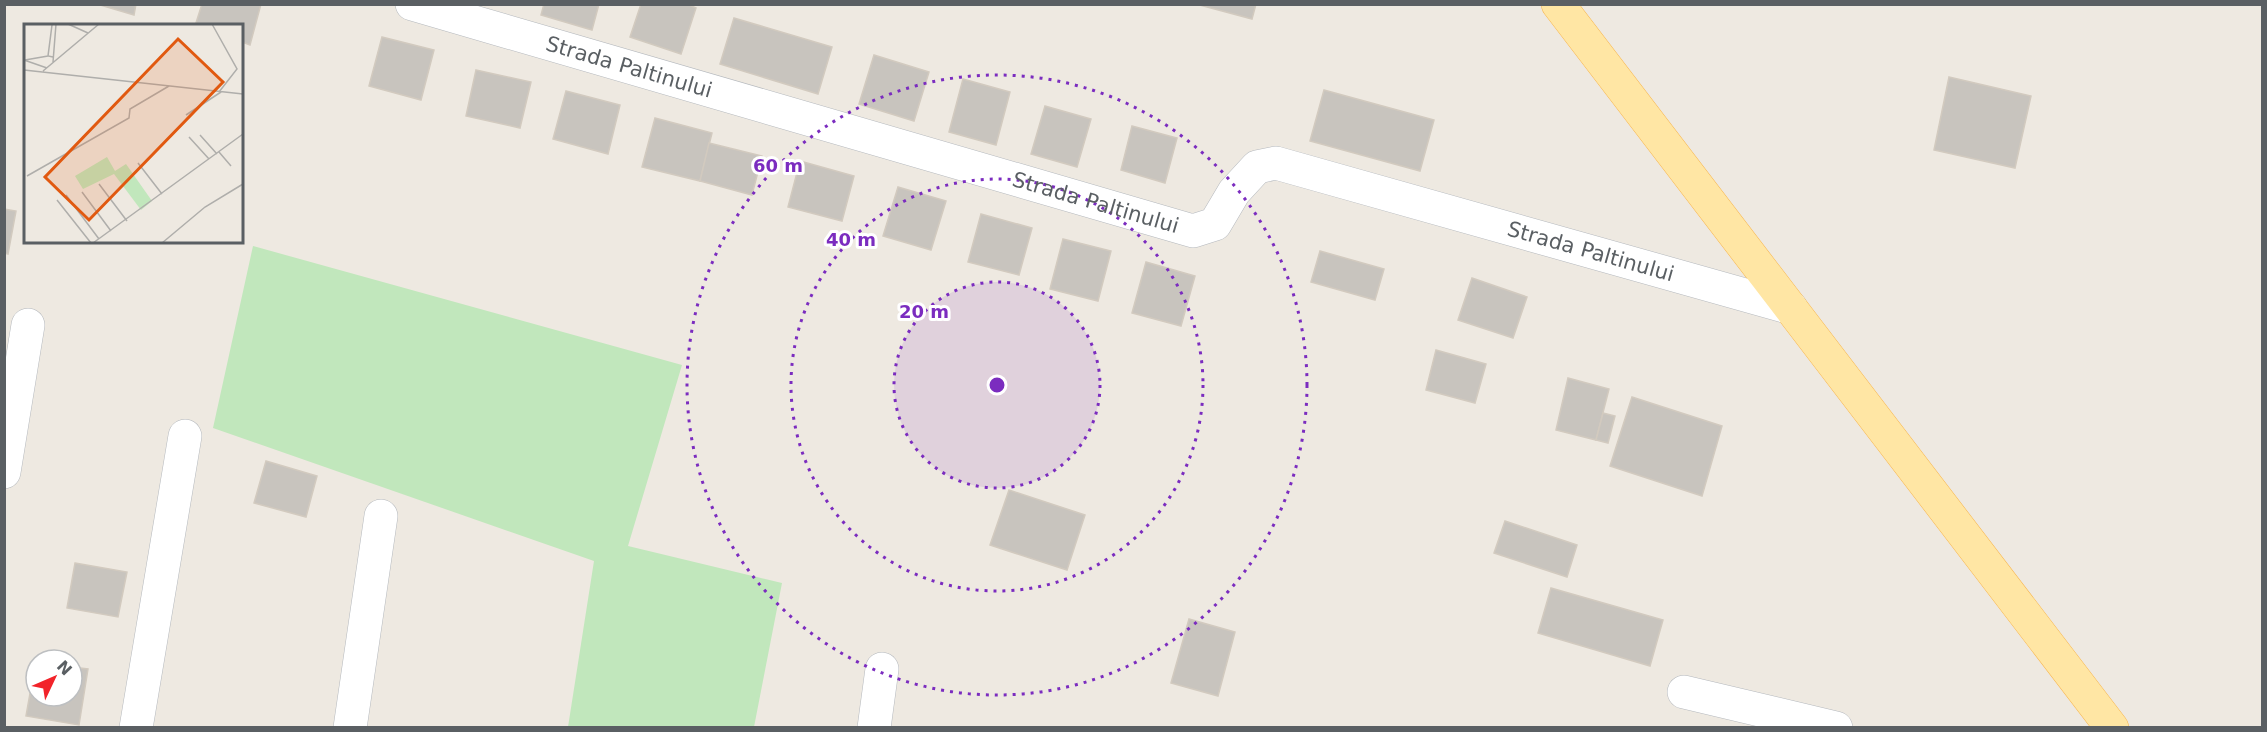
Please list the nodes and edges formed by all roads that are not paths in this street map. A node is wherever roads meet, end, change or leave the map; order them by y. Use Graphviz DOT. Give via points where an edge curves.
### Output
graph roads {
  1 [pos="412,4"];
  2 [pos="1557,4"];
  3 [pos="1791,308"];
  4 [pos="28,325"];
  5 [pos="185,436"];
  6 [pos="4,472"];
  7 [pos="381,516"];
  8 [pos="882,669"];
  9 [pos="1684,693"];
  10 [pos="136,728"];
  11 [pos="350,728"];
  12 [pos="874,728"];
  13 [pos="1836,728"];
  14 [pos="2112,728"];
  1 -- 3 [label="street, Strada Paltinului" via="1193,231 1215,224 1234,192 1257,167 1276,164"];
  2 -- 3 [label="main road"];
  3 -- 14 [label="main road"];
  4 -- 6 [label="street"];
  5 -- 10 [label="street"];
  7 -- 11 [label="street"];
  8 -- 12 [label="street"];
  9 -- 13 [label="street"];
}
